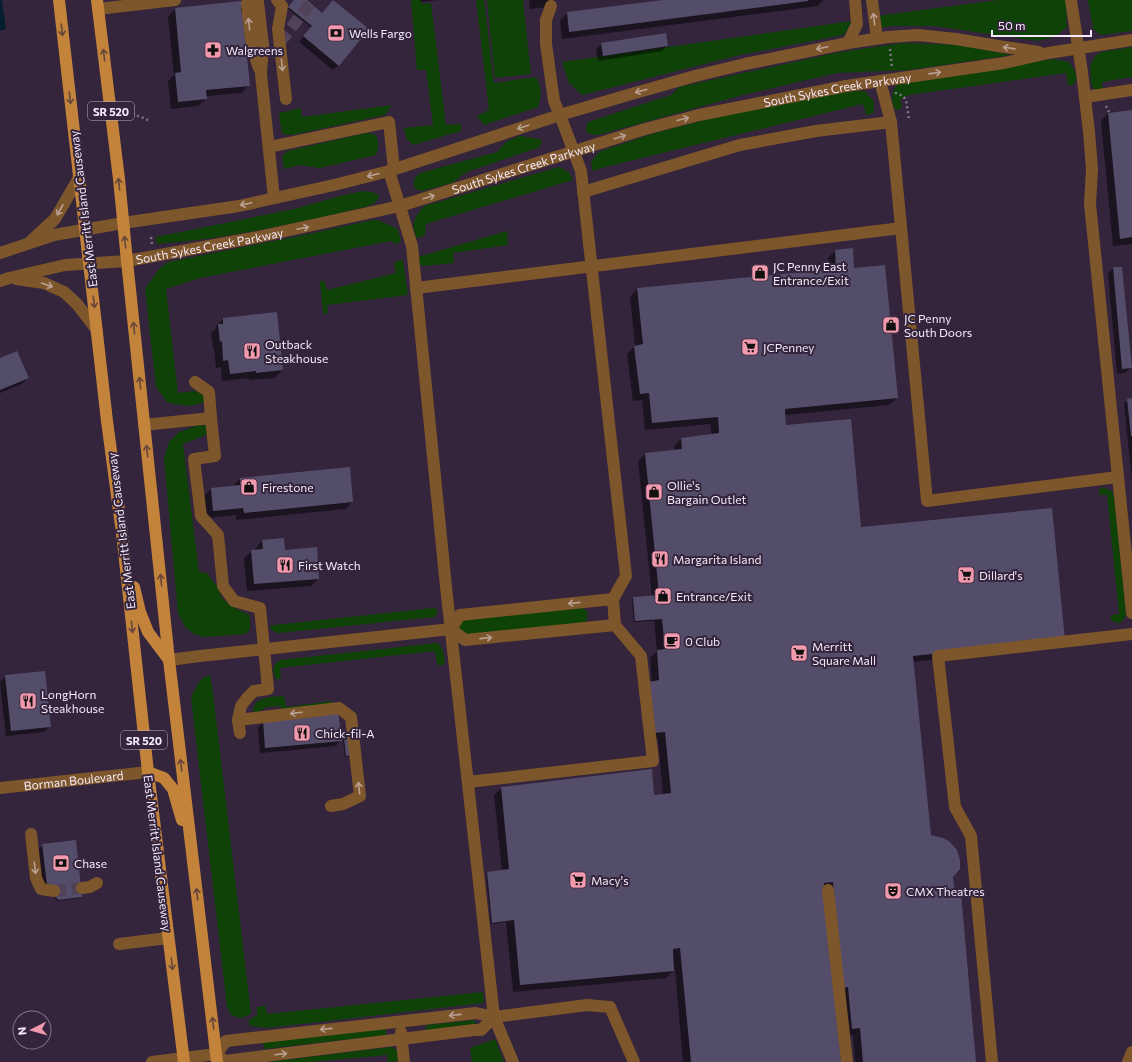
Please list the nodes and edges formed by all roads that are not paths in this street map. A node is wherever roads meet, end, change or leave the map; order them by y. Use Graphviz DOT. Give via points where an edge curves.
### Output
graph roads {
  1 [pos="59,0"];
  2 [pos="175,0"];
  3 [pos="248,0"];
  4 [pos="257,0"];
  5 [pos="277,0"];
  6 [pos="855,0"];
  7 [pos="872,0"];
  8 [pos="1072,0"];
  9 [pos="98,4"];
  10 [pos="550,6"];
  11 [pos="882,38"];
  12 [pos="1132,40"];
  13 [pos="848,42"];
  14 [pos="1078,48"];
  15 [pos="1048,53"];
  16 [pos="261,74"];
  17 [pos="880,81"];
  18 [pos="1132,90"];
  19 [pos="1085,97"];
  20 [pos="286,98"];
  21 [pos="560,115"];
  22 [pos="891,122"];
  23 [pos="269,147"];
  24 [pos="573,152"];
  25 [pos="392,170"];
  26 [pos="80,176"];
  27 [pos="583,192"];
  28 [pos="274,198"];
  29 [pos="400,206"];
  30 [pos="123,223"];
  31 [pos="901,228"];
  32 [pos="86,230"];
  33 [pos="28,243"];
  34 [pos="0,253"];
  35 [pos="127,261"];
  36 [pos="89,264"];
  37 [pos="591,266"];
  38 [pos="5,280"];
  39 [pos="416,288"];
  40 [pos="97,330"];
  41 [pos="196,382"];
  42 [pos="211,418"];
  43 [pos="144,425"];
  44 [pos="1118,477"];
  45 [pos="122,533"];
  46 [pos="1129,559"];
  47 [pos="613,599"];
  48 [pos="1132,613"];
  49 [pos="615,625"];
  50 [pos="451,629"];
  51 [pos="1132,634"];
  52 [pos="265,648"];
  53 [pos="169,660"];
  54 [pos="238,720"];
  55 [pos="240,733"];
  56 [pos="148,772"];
  57 [pos="468,782"];
  58 [pos="0,788"];
  59 [pos="331,806"];
  60 [pos="31,834"];
  61 [pos="192,853"];
  62 [pos="97,883"];
  63 [pos="82,888"];
  64 [pos="828,890"];
  65 [pos="54,891"];
  66 [pos="168,938"];
  67 [pos="119,944"];
  68 [pos="494,1017"];
  69 [pos="400,1021"];
  70 [pos="402,1039"];
  71 [pos="1132,1052"];
  72 [pos="217,1058"];
  73 [pos="184,1060"];
  74 [pos="152,1062"];
  75 [pos="404,1062"];
  76 [pos="513,1062"];
  77 [pos="634,1062"];
  78 [pos="847,1062"];
  79 [pos="992,1062"];
  80 [pos="1127,1062"];
  1 -- 26 [label="main road, East Merritt Island Causeway / SR 520, one-way"];
  2 -- 9 [label="street"];
  16 -- 3 [label="street, one-way" via="252,46"];
  4 -- 16 [label="street" via="263,45"];
  5 -- 20 [label="street, one-way" via="282,6 278,29"];
  6 -- 13 [label="street" via="857,24"];
  11 -- 7 [label="street, one-way"];
  8 -- 14 [label="street"];
  30 -- 9 [label="main road, SR 520, one-way"];
  10 -- 21 [label="street" via="546,20 546,44 554,101"];
  11 -- 13 [label="street, South Sykes Creek Parkway"];
  15 -- 11 [label="street, South Sykes Creek Parkway, one-way" via="918,35"];
  12 -- 14 [label="street, South Sykes Creek Parkway"];
  13 -- 21 [label="street, South Sykes Creek Parkway, one-way" via="745,64"];
  14 -- 15 [label="street, South Sykes Creek Parkway"];
  14 -- 19 [label="street"];
  17 -- 15 [label="street, South Sykes Creek Parkway, one-way" via="1004,63"];
  16 -- 23 [label="street"];
  17 -- 22 [label="street"];
  24 -- 17 [label="street, South Sykes Creek Parkway, one-way" via="699,115"];
  18 -- 19 [label="street"];
  19 -- 44 [label="street" via="1092,169 1090,204"];
  21 -- 24 [label="street"];
  21 -- 25 [label="street, South Sykes Creek Parkway, one-way"];
  22 -- 27 [label="street" via="816,131 740,145"];
  22 -- 31 [label="street"];
  23 -- 25 [label="street" via="389,122"];
  23 -- 28 [label="street"];
  24 -- 27 [label="street" via="581,171"];
  29 -- 24 [label="street, South Sykes Creek Parkway, one-way"];
  25 -- 28 [label="street, South Sykes Creek Parkway, one-way"];
  25 -- 29 [label="street"];
  26 -- 32 [label="main road, East Merritt Island Causeway / SR 520"];
  26 -- 33 [label="street, one-way" via="56,219"];
  27 -- 37 [label="street"];
  28 -- 30 [label="street, South Sykes Creek Parkway, one-way" via="239,206"];
  35 -- 29 [label="street, South Sykes Creek Parkway, one-way" via="258,237"];
  29 -- 39 [label="street" via="412,246"];
  30 -- 32 [label="street, South Sykes Creek Parkway"];
  35 -- 30 [label="main road, SR 520, one-way"];
  31 -- 37 [label="street"];
  31 -- 44 [label="street" via="927,501"];
  32 -- 33 [label="street, South Sykes Creek Parkway"];
  32 -- 36 [label="main road, East Merritt Island Causeway / SR 520"];
  33 -- 34 [label="street, South Sykes Creek Parkway"];
  35 -- 36 [label="street, South Sykes Creek Parkway"];
  43 -- 35 [label="main road, SR 520, one-way"];
  36 -- 38 [label="street, South Sykes Creek Parkway" via="65,265"];
  36 -- 40 [label="main road, East Merritt Island Causeway / SR 520, one-way"];
  37 -- 39 [label="street"];
  37 -- 47 [label="street" via="626,576"];
  38 -- 40 [label="street, one-way" via="44,283 64,292"];
  39 -- 50 [label="street"];
  40 -- 45 [label="main road, East Merritt Island Causeway / SR 520"];
  41 -- 42 [label="street" via="209,392"];
  42 -- 43 [label="street"];
  42 -- 52 [label="street" via="215,456 194,459 201,516 218,536 223,586 234,601 260,608"];
  53 -- 43 [label="main road, SR 520, one-way"];
  44 -- 46 [label="street"];
  45 -- 53 [label="main road" via="140,612 148,632"];
  45 -- 56 [label="main road, East Merritt Island Causeway / SR 520, one-way"];
  46 -- 48 [label="street"];
  47 -- 49 [label="street"];
  47 -- 50 [label="street, one-way" via="460,615"];
  50 -- 49 [label="street, one-way" via="465,640"];
  49 -- 57 [label="street" via="641,656 653,761"];
  50 -- 52 [label="street"];
  50 -- 57 [label="street"];
  51 -- 79 [label="street" via="938,656 955,807 971,836"];
  52 -- 53 [label="street"];
  52 -- 54 [label="street" via="268,689 254,691 246,698"];
  61 -- 53 [label="main road, SR 520, one-way"];
  54 -- 55 [label="street"];
  59 -- 54 [label="street, one-way" via="343,804 360,796 351,717 339,708"];
  56 -- 58 [label="street, Borman Boulevard"];
  56 -- 61 [label="main road" via="164,778 173,788"];
  56 -- 66 [label="main road, East Merritt Island Causeway / SR 520"];
  57 -- 68 [label="street"];
  60 -- 65 [label="street, one-way" via="36,878 41,889"];
  72 -- 61 [label="main road, SR 520, one-way"];
  62 -- 63 [label="street"];
  64 -- 78 [label="street"];
  66 -- 67 [label="street"];
  66 -- 73 [label="main road, East Merritt Island Causeway / SR 520, one-way"];
  68 -- 69 [label="street, one-way" via="476,1013"];
  68 -- 70 [label="street" via="480,1030"];
  68 -- 76 [label="street"];
  68 -- 77 [label="street" via="586,1005 610,1007"];
  69 -- 70 [label="street"];
  69 -- 72 [label="street, one-way" via="226,1041"];
  72 -- 70 [label="street, one-way" via="225,1061"];
  70 -- 75 [label="street"];
  71 -- 80 [label="street"];
  72 -- 73 [label="street"];
  73 -- 74 [label="street"];
}
